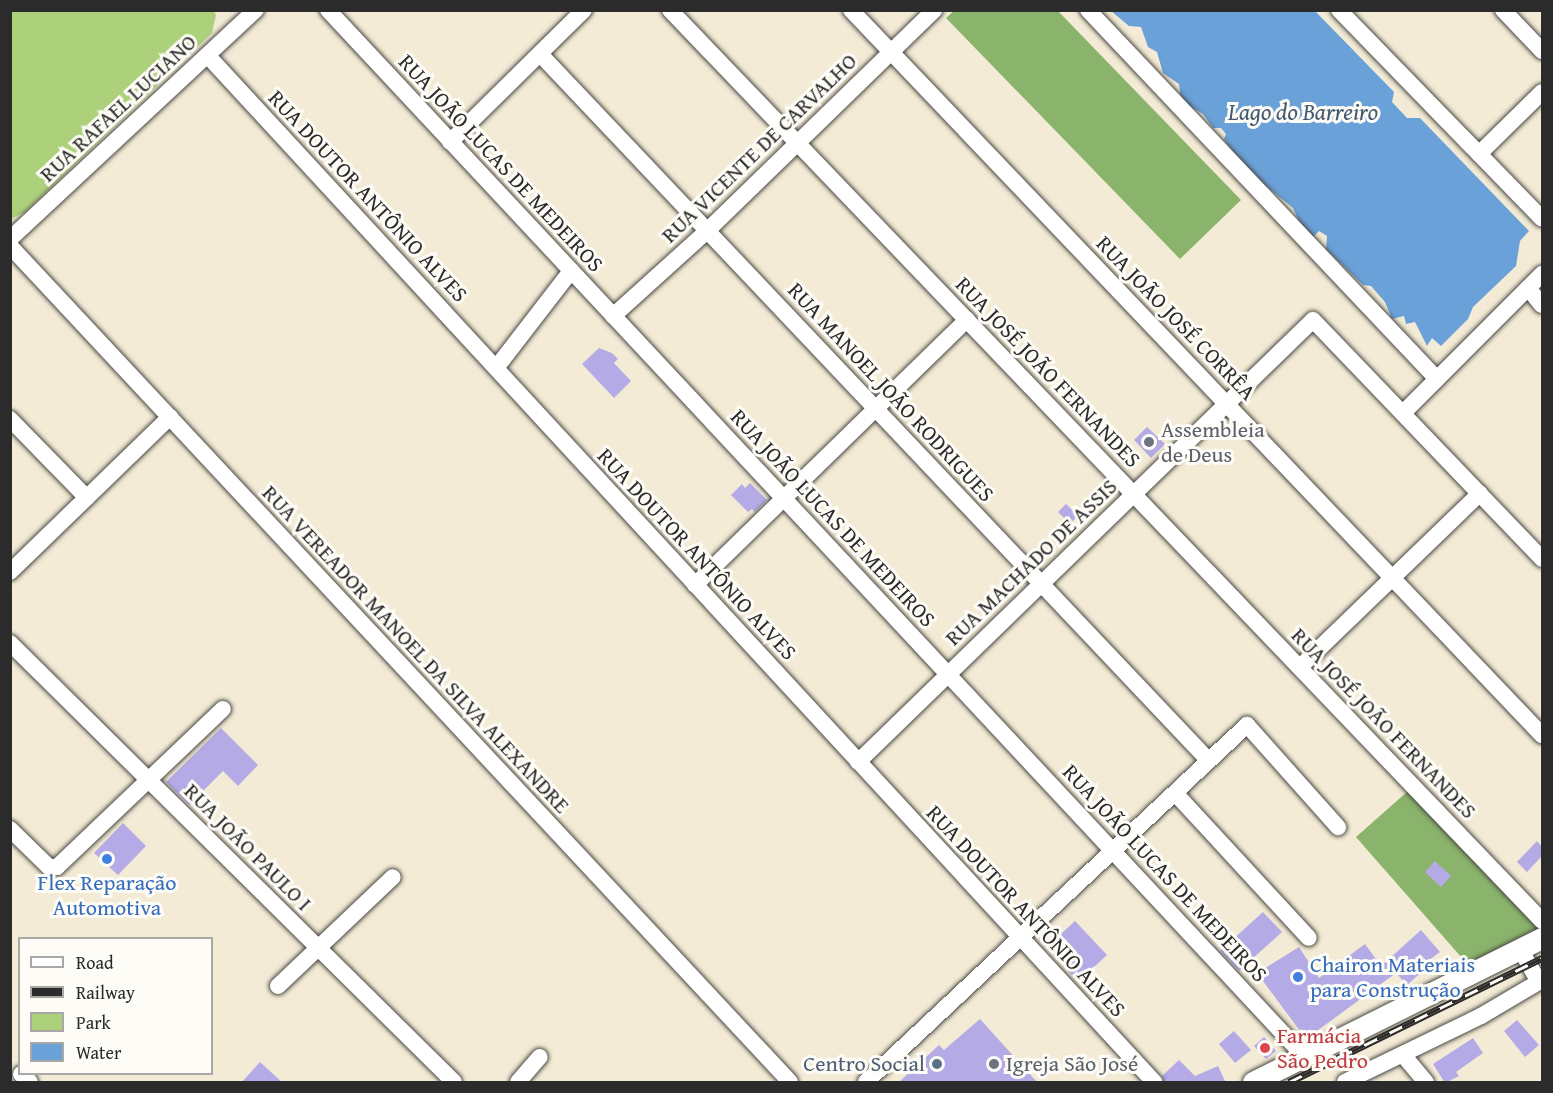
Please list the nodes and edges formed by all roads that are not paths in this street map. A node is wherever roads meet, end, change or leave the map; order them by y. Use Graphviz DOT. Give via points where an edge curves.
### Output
graph roads {
  1 [pos="255,10"];
  2 [pos="328,10"];
  3 [pos="584,10"];
  4 [pos="670,10"];
  5 [pos="851,10"];
  6 [pos="934,10"];
  7 [pos="1088,10"];
  8 [pos="1339,10"];
  9 [pos="1503,10"];
  10 [pos="1542,51"];
  11 [pos="891,53"];
  12 [pos="540,54"];
  13 [pos="208,56"];
  14 [pos="1542,92"];
  15 [pos="450,142"];
  16 [pos="798,144"];
  17 [pos="1479,154"];
  18 [pos="1542,219"];
  19 [pos="707,231"];
  20 [pos="10,239"];
  21 [pos="10,246"];
  22 [pos="571,271"];
  23 [pos="1542,274"];
  24 [pos="1528,288"];
  25 [pos="1542,305"];
  26 [pos="613,316"];
  27 [pos="967,320"];
  28 [pos="496,368"];
  29 [pos="1437,379"];
  30 [pos="1227,404"];
  31 [pos="876,409"];
  32 [pos="1403,413"];
  33 [pos="170,417"];
  34 [pos="10,419"];
  35 [pos="1479,493"];
  36 [pos="1134,494"];
  37 [pos="87,498"];
  38 [pos="784,499"];
  39 [pos="1542,559"];
  40 [pos="10,572"];
  41 [pos="1392,577"];
  42 [pos="1041,584"];
  43 [pos="695,585"];
  44 [pos="10,643"];
  45 [pos="1299,667"];
  46 [pos="948,674"];
  47 [pos="223,709"];
  48 [pos="1542,735"];
  49 [pos="1209,761"];
  50 [pos="858,762"];
  51 [pos="148,779"];
  52 [pos="1175,793"];
  53 [pos="1338,827"];
  54 [pos="10,829"];
  55 [pos="1113,851"];
  56 [pos="393,877"];
  57 [pos="1542,921"];
  58 [pos="1020,938"];
  59 [pos="1309,938"];
  60 [pos="1542,938"];
  61 [pos="318,948"];
  62 [pos="1520,949"];
  63 [pos="1541,981"];
  64 [pos="278,986"];
  65 [pos="1404,1056"];
  66 [pos="540,1057"];
  67 [pos="1305,1057"];
  68 [pos="454,1083"];
  69 [pos="518,1083"];
  70 [pos="790,1083"];
  71 [pos="866,1083"];
  72 [pos="1154,1083"];
  73 [pos="1253,1083"];
  74 [pos="1345,1083"];
  75 [pos="1426,1083"];
  1 -- 13 [label="street, RUA RAFAEL LUCIANO"];
  2 -- 15 [label="street, RUA JOÃO LUCAS DE MEDEIROS"];
  3 -- 12 [label="street"];
  4 -- 16 [label="street, RUA JOSÉ JOÃO FERNANDES"];
  5 -- 11 [label="street, RUA JOÃO JOSÉ CORRÊA"];
  6 -- 11 [label="street, RUA VICENTE DE CARVALHO"];
  7 -- 29 [label="street"];
  8 -- 17 [label="street"];
  9 -- 10 [label="street"];
  11 -- 16 [label="street, RUA VICENTE DE CARVALHO"];
  11 -- 30 [label="street, RUA JOÃO JOSÉ CORRÊA"];
  12 -- 15 [label="street"];
  12 -- 19 [label="street, RUA MANOEL JOÃO RODRIGUES"];
  13 -- 20 [label="street, RUA RAFAEL LUCIANO"];
  13 -- 28 [label="street, RUA DOUTOR ANTÔNIO ALVES"];
  14 -- 17 [label="street"];
  15 -- 22 [label="street, RUA JOÃO LUCAS DE MEDEIROS"];
  16 -- 19 [label="street, RUA VICENTE DE CARVALHO"];
  16 -- 27 [label="street, RUA JOSÉ JOÃO FERNANDES"];
  17 -- 18 [label="street"];
  19 -- 26 [label="street, RUA VICENTE DE CARVALHO"];
  19 -- 31 [label="street, RUA MANOEL JOÃO RODRIGUES"];
  21 -- 33 [label="street, RUA VEREADOR MANOEL DA SILVA ALEXANDRE"];
  22 -- 26 [label="street, RUA JOÃO LUCAS DE MEDEIROS"];
  22 -- 28 [label="street"];
  23 -- 24 [label="street"];
  24 -- 25 [label="street"];
  24 -- 29 [label="street"];
  26 -- 38 [label="street, RUA JOÃO LUCAS DE MEDEIROS"];
  27 -- 31 [label="street"];
  27 -- 36 [label="street, RUA JOSÉ JOÃO FERNANDES"];
  28 -- 43 [label="street, RUA DOUTOR ANTÔNIO ALVES"];
  29 -- 32 [label="street"];
  30 -- 32 [label="street, RUA MACHADO DE ASSIS" via="1313,320"];
  30 -- 36 [label="street, RUA MACHADO DE ASSIS"];
  30 -- 41 [label="street, RUA JOÃO JOSÉ CORRÊA"];
  31 -- 38 [label="street"];
  31 -- 42 [label="street, RUA MANOEL JOÃO RODRIGUES"];
  32 -- 35 [label="street"];
  33 -- 37 [label="street"];
  33 -- 70 [label="street, RUA VEREADOR MANOEL DA SILVA ALEXANDRE"];
  34 -- 37 [label="street"];
  35 -- 39 [label="street"];
  35 -- 41 [label="street"];
  36 -- 42 [label="street, RUA MACHADO DE ASSIS"];
  36 -- 45 [label="street, RUA JOSÉ JOÃO FERNANDES"];
  37 -- 40 [label="street"];
  38 -- 43 [label="street"];
  38 -- 46 [label="street, RUA JOÃO LUCAS DE MEDEIROS"];
  41 -- 45 [label="street"];
  41 -- 48 [label="street, RUA JOÃO JOSÉ CORRÊA"];
  42 -- 46 [label="street, RUA MACHADO DE ASSIS"];
  42 -- 49 [label="street, RUA MANOEL JOÃO RODRIGUES"];
  43 -- 50 [label="street, RUA DOUTOR ANTÔNIO ALVES"];
  44 -- 51 [label="street, RUA JOÃO PAULO I"];
  45 -- 57 [label="street, RUA JOSÉ JOÃO FERNANDES"];
  46 -- 50 [label="street, RUA MACHADO DE ASSIS"];
  46 -- 55 [label="street, RUA JOÃO LUCAS DE MEDEIROS"];
  47 -- 51 [label="street"];
  49 -- 52 [label="street"];
  49 -- 53 [label="street" via="1247,725"];
  50 -- 58 [label="street, RUA DOUTOR ANTÔNIO ALVES"];
  51 -- 54 [label="street" via="57,867 49,867"];
  51 -- 61 [label="street, RUA JOÃO PAULO I"];
  52 -- 55 [label="street"];
  52 -- 59 [label="street"];
  55 -- 58 [label="street"];
  55 -- 67 [label="street, RUA JOÃO LUCAS DE MEDEIROS"];
  56 -- 61 [label="street"];
  58 -- 71 [label="street"];
  58 -- 72 [label="street, RUA DOUTOR ANTÔNIO ALVES"];
  60 -- 62 [label="main road"];
  61 -- 64 [label="street"];
  61 -- 68 [label="street, RUA JOÃO PAULO I"];
  62 -- 63 [label="street"];
  62 -- 67 [label="main road"];
  63 -- 65 [label="street"];
  65 -- 74 [label="street"];
  65 -- 75 [label="street"];
  66 -- 69 [label="street"];
  67 -- 73 [label="main road"];
}
